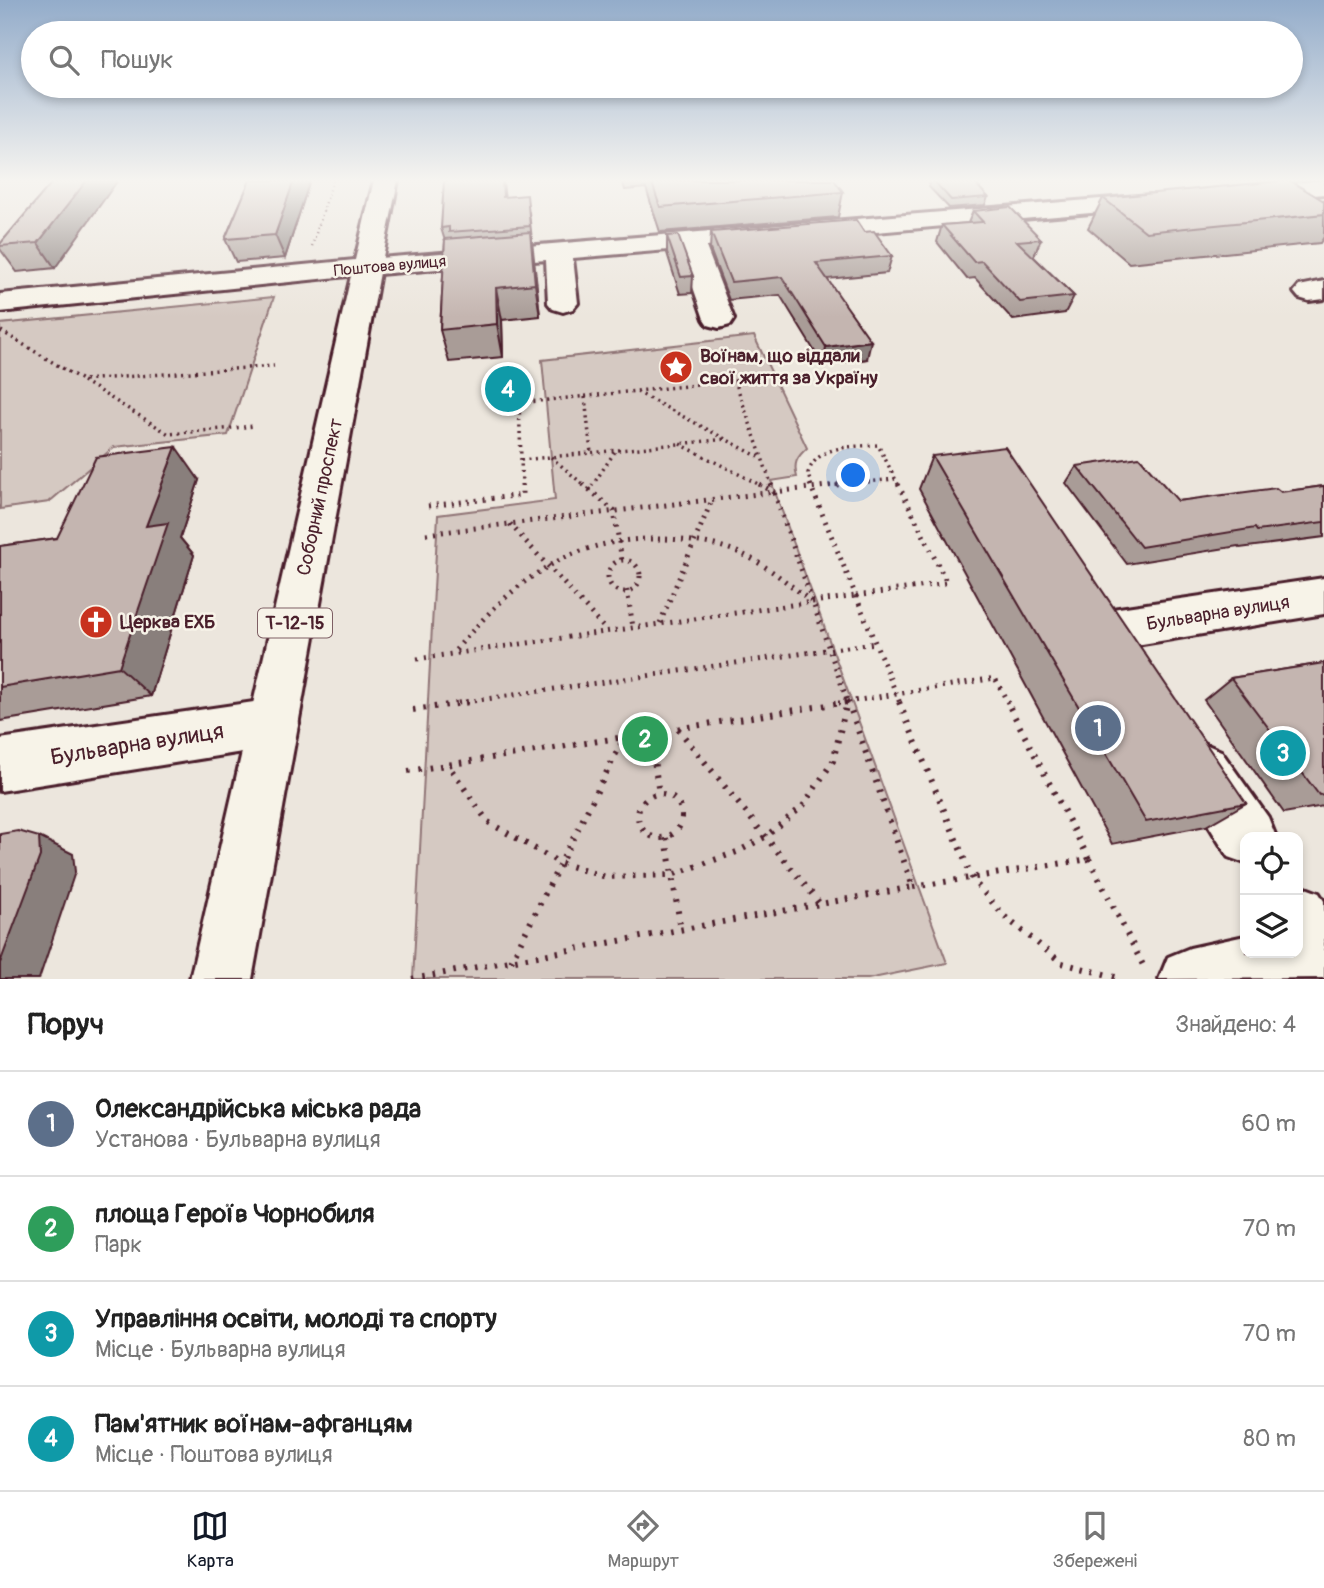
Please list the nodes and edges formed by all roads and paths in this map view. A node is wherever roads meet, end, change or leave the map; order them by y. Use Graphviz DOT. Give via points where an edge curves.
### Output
graph roads {
  1 [pos="319,226"];
  2 [pos="377,226"];
  3 [pos="862,226"];
  4 [pos="866,226"];
  5 [pos="691,241"];
  6 [pos="559,252"];
  7 [pos="309,257"];
  8 [pos="368,267"];
  9 [pos="0,303"];
  10 [pos="563,303"];
  11 [pos="719,319"];
  12 [pos="0,331"];
  13 [pos="274,366"];
  14 [pos="82,380"];
  15 [pos="636,391"];
  16 [pos="584,397"];
  17 [pos="255,426"];
  18 [pos="727,439"];
  19 [pos="680,444"];
  20 [pos="616,450"];
  21 [pos="591,453"];
  22 [pos="551,457"];
  23 [pos="761,458"];
  24 [pos="521,460"];
  25 [pos="895,479"];
  26 [pos="589,490"];
  27 [pos="812,490"];
  28 [pos="774,492"];
  29 [pos="712,499"];
  30 [pos="428,506"];
  31 [pos="614,511"];
  32 [pos="510,524"];
  33 [pos="426,534"];
  34 [pos="619,540"];
  35 [pos="695,541"];
  36 [pos="622,561"];
  37 [pos="547,565"];
  38 [pos="627,590"];
  39 [pos="855,595"];
  40 [pos="1324,596"];
  41 [pos="812,603"];
  42 [pos="659,623"];
  43 [pos="633,628"];
  44 [pos="1113,630"];
  45 [pos="606,631"];
  46 [pos="875,643"];
  47 [pos="830,651"];
  48 [pos="453,653"];
  49 [pos="417,659"];
  50 [pos="896,694"];
  51 [pos="847,702"];
  52 [pos="413,710"];
  53 [pos="274,723"];
  54 [pos="677,729"];
  55 [pos="650,733"];
  56 [pos="1180,734"];
  57 [pos="624,737"];
  58 [pos="0,765"];
  59 [pos="448,765"];
  60 [pos="408,771"];
  61 [pos="659,794"];
  62 [pos="1245,832"];
  63 [pos="765,837"];
  64 [pos="666,838"];
  65 [pos="1088,859"];
  66 [pos="560,863"];
  67 [pos="672,875"];
  68 [pos="973,880"];
  69 [pos="913,887"];
  70 [pos="821,905"];
  71 [pos="1303,922"];
  72 [pos="681,931"];
  73 [pos="1303,953"];
  74 [pos="1281,958"];
  75 [pos="511,962"];
  76 [pos="222,979"];
  77 [pos="412,979"];
  78 [pos="1123,979"];
  79 [pos="1150,979"];
  80 [pos="1190,979"];
  1 -- 7 [label="path"];
  2 -- 8 [label="main road, Соборний проспект / Т-12-15"];
  3 -- 4 [label="main road, Поштова вулиця"];
  3 -- 5 [label="main road, Поштова вулиця"];
  5 -- 6 [label="main road, Поштова вулиця"];
  5 -- 11 [label="main road"];
  6 -- 8 [label="main road, Поштова вулиця"];
  6 -- 10 [label="main road"];
  8 -- 9 [label="main road, Поштова вулиця"];
  8 -- 53 [label="main road, Соборний проспект / Т-12-15"];
  12 -- 14 [label="path"];
  13 -- 14 [label="path"];
  14 -- 17 [label="path" via="169,434"];
  15 -- 16 [label="path"];
  15 -- 18 [label="path"];
  15 -- 23 [label="path" via="735,382"];
  16 -- 21 [label="path"];
  16 -- 24 [label="path" via="519,403"];
  18 -- 19 [label="path"];
  18 -- 23 [label="path"];
  19 -- 20 [label="path"];
  19 -- 28 [label="path"];
  20 -- 21 [label="path"];
  20 -- 26 [label="path"];
  21 -- 22 [label="path"];
  22 -- 24 [label="path"];
  22 -- 26 [label="path"];
  23 -- 28 [label="path"];
  24 -- 30 [label="path" via="522,495"];
  25 -- 27 [label="path"];
  25 -- 27 [label="path" via="878,445 829,450 816,457 808,472"];
  25 -- 39 [label="path" via="947,583"];
  26 -- 31 [label="path"];
  27 -- 28 [label="path"];
  27 -- 39 [label="path"];
  28 -- 29 [label="path"];
  28 -- 41 [label="path"];
  29 -- 31 [label="path"];
  29 -- 35 [label="path"];
  31 -- 32 [label="path"];
  31 -- 34 [label="path"];
  32 -- 33 [label="path"];
  32 -- 37 [label="path"];
  34 -- 35 [label="path"];
  34 -- 36 [label="path"];
  34 -- 37 [label="path" via="572,552"];
  35 -- 41 [label="path" via="733,551 770,570"];
  35 -- 42 [label="path"];
  36 -- 38 [label="path" via="642,571 638,584"];
  36 -- 38 [label="path" via="609,569 607,578 612,587"];
  37 -- 45 [label="path"];
  37 -- 48 [label="path" via="490,609"];
  38 -- 43 [label="path"];
  39 -- 41 [label="path"];
  39 -- 46 [label="path"];
  40 -- 44 [label="main road, Бульварна вулиця"];
  41 -- 42 [label="path"];
  41 -- 47 [label="path"];
  42 -- 43 [label="path"];
  43 -- 45 [label="path"];
  45 -- 48 [label="path"];
  46 -- 47 [label="path"];
  46 -- 50 [label="path"];
  47 -- 51 [label="path"];
  47 -- 52 [label="path"];
  48 -- 49 [label="path"];
  50 -- 51 [label="path"];
  50 -- 65 [label="path" via="995,678"];
  50 -- 68 [label="path"];
  51 -- 54 [label="path"];
  51 -- 63 [label="path" via="833,761 803,806"];
  51 -- 69 [label="path"];
  53 -- 58 [label="main road, Бульварна вулиця"];
  53 -- 76 [label="main road, Соборний проспект / Т-12-15"];
  54 -- 55 [label="path"];
  54 -- 63 [label="path"];
  55 -- 57 [label="path"];
  55 -- 61 [label="path"];
  56 -- 62 [label="main road"];
  57 -- 59 [label="path"];
  57 -- 66 [label="path"];
  59 -- 60 [label="path"];
  59 -- 66 [label="path" via="488,822"];
  61 -- 64 [label="path" via="675,800 682,813 680,825"];
  61 -- 64 [label="path" via="645,801 639,822 654,838"];
  63 -- 67 [label="path"];
  63 -- 70 [label="path"];
  64 -- 67 [label="path"];
  65 -- 68 [label="path"];
  65 -- 79 [label="path"];
  66 -- 67 [label="path" via="606,877"];
  66 -- 75 [label="path"];
  67 -- 72 [label="path"];
  68 -- 69 [label="path"];
  68 -- 78 [label="path" via="1004,916 1062,963"];
  69 -- 70 [label="path"];
  70 -- 72 [label="path"];
  71 -- 73 [label="main road" via="1320,949"];
  72 -- 75 [label="path"];
  74 -- 80 [label="main road"];
  75 -- 77 [label="path"];
}
